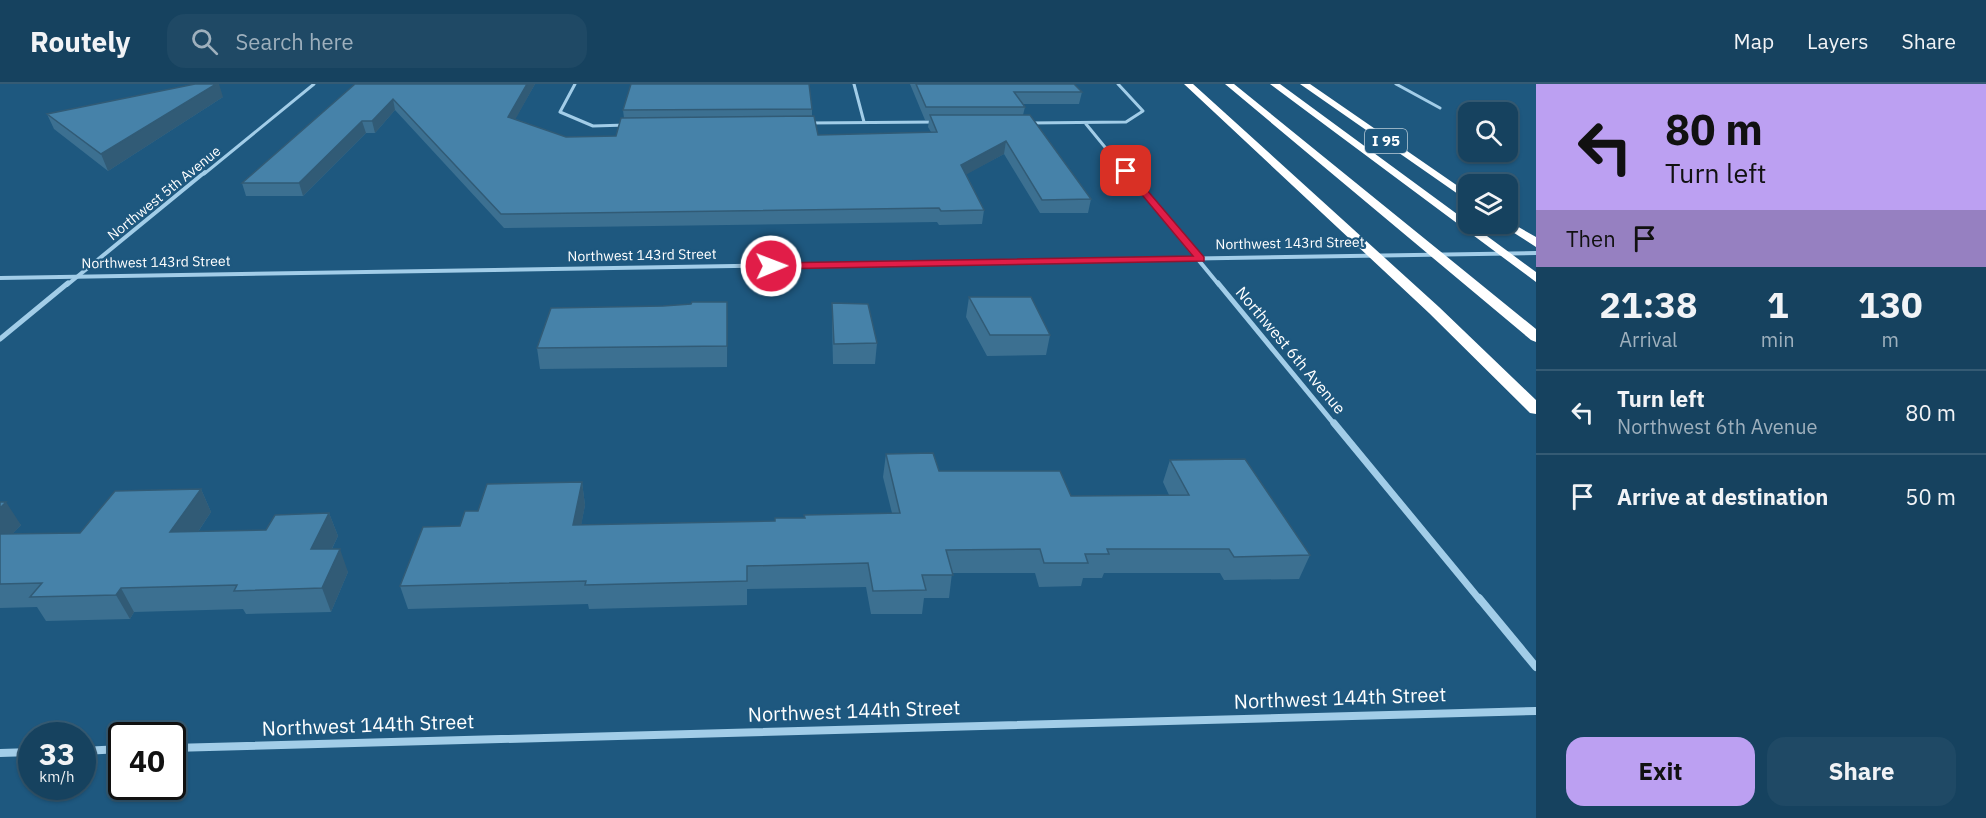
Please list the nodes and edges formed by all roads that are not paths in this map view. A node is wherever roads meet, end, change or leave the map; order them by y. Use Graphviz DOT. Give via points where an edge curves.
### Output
graph roads {
  1 [pos="314,84"];
  2 [pos="575,84"];
  3 [pos="854,84"];
  4 [pos="1118,84"];
  5 [pos="1188,84"];
  6 [pos="1229,84"];
  7 [pos="1274,84"];
  8 [pos="1304,84"];
  9 [pos="1396,84"];
  10 [pos="1440,108"];
  11 [pos="864,122"];
  12 [pos="946,122"];
  13 [pos="805,123"];
  14 [pos="1028,123"];
  15 [pos="1086,123"];
  16 [pos="629,125"];
  17 [pos="1458,191"];
  18 [pos="1518,232"];
  19 [pos="1536,243"];
  20 [pos="1536,253"];
  21 [pos="1201,259"];
  22 [pos="78,277"];
  23 [pos="0,278"];
  24 [pos="1536,278"];
  25 [pos="1536,337"];
  26 [pos="0,339"];
  27 [pos="1536,409"];
  28 [pos="1536,668"];
  29 [pos="1536,711"];
  30 [pos="186,748"];
  31 [pos="18,752"];
  32 [pos="0,753"];
  1 -- 22 [label="street, Northwest 5th Avenue"];
  2 -- 16 [label="street" via="560,112 594,126"];
  3 -- 11 [label="street"];
  4 -- 15 [label="street" via="1143,111 1126,122"];
  5 -- 27 [label="highway"];
  6 -- 25 [label="highway"];
  7 -- 24 [label="highway"];
  8 -- 17 [label="highway, I 95"];
  9 -- 10 [label="street"];
  11 -- 12 [label="street"];
  11 -- 13 [label="street"];
  14 -- 15 [label="street"];
  15 -- 21 [label="street, Northwest 6th Avenue"];
  18 -- 19 [label="highway"];
  20 -- 21 [label="street, Northwest 143rd Street"];
  21 -- 22 [label="street, Northwest 143rd Street"];
  21 -- 28 [label="street, Northwest 6th Avenue"];
  22 -- 23 [label="street, Northwest 143rd Street"];
  22 -- 26 [label="street, Northwest 5th Avenue"];
  29 -- 30 [label="street, Northwest 144th Street"];
  31 -- 32 [label="street"];
}
